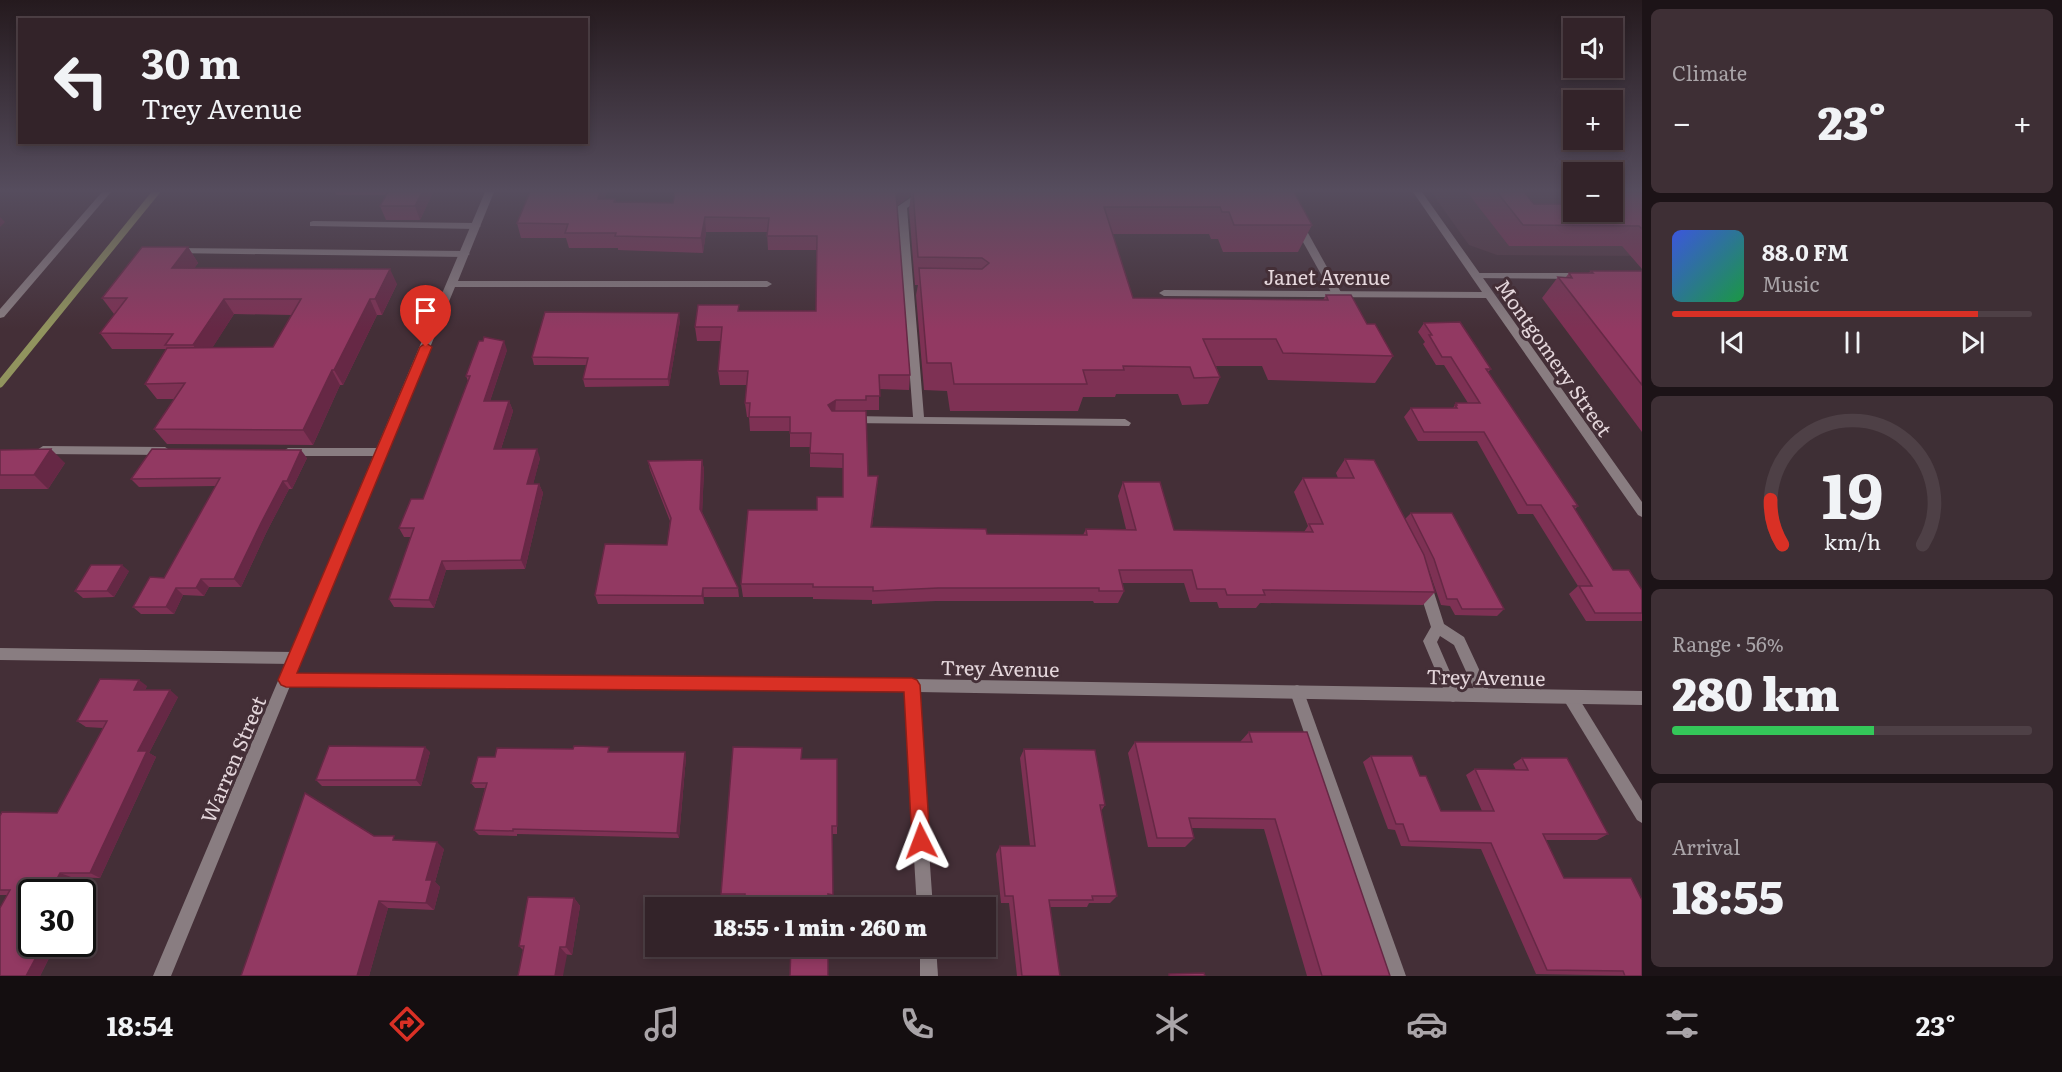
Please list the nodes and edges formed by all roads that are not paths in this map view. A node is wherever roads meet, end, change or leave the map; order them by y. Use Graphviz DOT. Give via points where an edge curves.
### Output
graph roads {
  1 [pos="67,238"];
  2 [pos="471,238"];
  3 [pos="906,238"];
  4 [pos="1306,238"];
  5 [pos="1449,238"];
  6 [pos="171,251"];
  7 [pos="465,254"];
  8 [pos="1476,276"];
  9 [pos="1599,276"];
  10 [pos="452,284"];
  11 [pos="767,284"];
  12 [pos="1164,293"];
  13 [pos="1337,294"];
  14 [pos="1489,295"];
  15 [pos="0,315"];
  16 [pos="836,420"];
  17 [pos="919,421"];
  18 [pos="1125,423"];
  19 [pos="43,450"];
  20 [pos="172,451"];
  21 [pos="277,452"];
  22 [pos="382,452"];
  23 [pos="1642,512"];
  24 [pos="1420,567"];
  25 [pos="1438,628"];
  26 [pos="0,654"];
  27 [pos="295,658"];
  28 [pos="286,680"];
  29 [pos="912,685"];
  30 [pos="1297,692"];
  31 [pos="1453,694"];
  32 [pos="1484,695"];
  33 [pos="1570,697"];
  34 [pos="1642,698"];
  35 [pos="1642,815"];
  36 [pos="924,897"];
  37 [pos="928,957"];
  38 [pos="162,976"];
  39 [pos="929,976"];
  40 [pos="1397,976"];
  1 -- 15 [label="street"];
  2 -- 7 [label="street, Warren Street"];
  3 -- 17 [label="street" via="914,290"];
  4 -- 13 [label="street"];
  5 -- 8 [label="street, Montgomery Street"];
  6 -- 7 [label="street"];
  7 -- 10 [label="street, Warren Street"];
  8 -- 9 [label="street"];
  8 -- 14 [label="street, Montgomery Street"];
  10 -- 11 [label="street"];
  10 -- 22 [label="street, Warren Street"];
  12 -- 13 [label="street, Janet Avenue"];
  13 -- 14 [label="street, Janet Avenue"];
  14 -- 23 [label="street, Montgomery Street"];
  16 -- 17 [label="street"];
  17 -- 18 [label="street"];
  19 -- 20 [label="street"];
  21 -- 22 [label="street"];
  22 -- 27 [label="street, Warren Street"];
  24 -- 25 [label="street"];
  25 -- 31 [label="street" via="1430,640"];
  25 -- 32 [label="street" via="1459,640"];
  26 -- 27 [label="street"];
  27 -- 28 [label="street, Warren Street"];
  28 -- 29 [label="street, Trey Avenue"];
  28 -- 38 [label="street, Warren Street"];
  29 -- 30 [label="street, Trey Avenue"];
  29 -- 36 [label="street"];
  30 -- 31 [label="street, Trey Avenue"];
  30 -- 40 [label="street"];
  31 -- 32 [label="street, Trey Avenue"];
  32 -- 33 [label="street, Trey Avenue"];
  33 -- 34 [label="street, Trey Avenue"];
  33 -- 35 [label="street"];
  37 -- 39 [label="street"];
}
